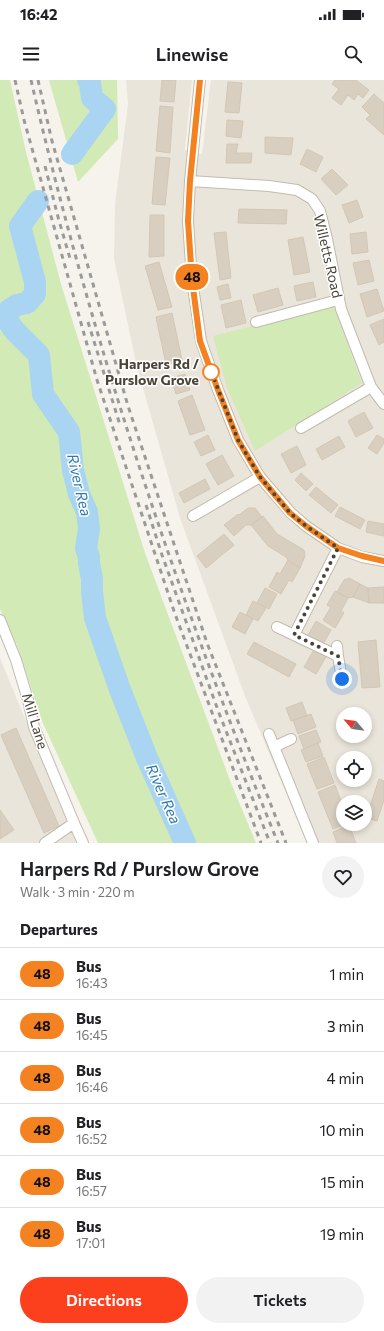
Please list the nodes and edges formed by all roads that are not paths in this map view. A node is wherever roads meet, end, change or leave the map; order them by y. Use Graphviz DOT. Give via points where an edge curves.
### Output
graph roads {
  1 [pos="200,80"];
  2 [pos="190,181"];
  3 [pos="338,300"];
  4 [pos="256,322"];
  5 [pos="371,388"];
  6 [pos="384,404"];
  7 [pos="301,428"];
  8 [pos="260,477"];
  9 [pos="193,516"];
  10 [pos="338,548"];
  11 [pos="384,561"];
  12 [pos="0,620"];
  13 [pos="277,627"];
  14 [pos="294,635"];
  15 [pos="342,679"];
  16 [pos="269,734"];
  17 [pos="291,739"];
  18 [pos="274,747"];
  19 [pos="74,823"];
  20 [pos="45,843"];
  21 [pos="83,843"];
  22 [pos="313,843"];
  1 -- 2 [label="street"];
  2 -- 3 [label="street, Willetts Road" via="297,190 312,199 320,211"];
  2 -- 8 [label="street" via="188,221 200,341 238,440"];
  3 -- 4 [label="street"];
  3 -- 5 [label="street, Willetts Road"];
  5 -- 6 [label="street, Willetts Road"];
  5 -- 7 [label="street"];
  8 -- 9 [label="street"];
  8 -- 10 [label="street" via="290,513"];
  10 -- 11 [label="street"];
  10 -- 14 [label="street"];
  12 -- 19 [label="street, Mill Lane" via="18,667 34,727"];
  13 -- 14 [label="street"];
  14 -- 15 [label="street" via="338,651"];
  16 -- 18 [label="street"];
  17 -- 18 [label="street"];
  18 -- 22 [label="street"];
  19 -- 20 [label="street"];
  19 -- 21 [label="street, Mill Lane"];
}
